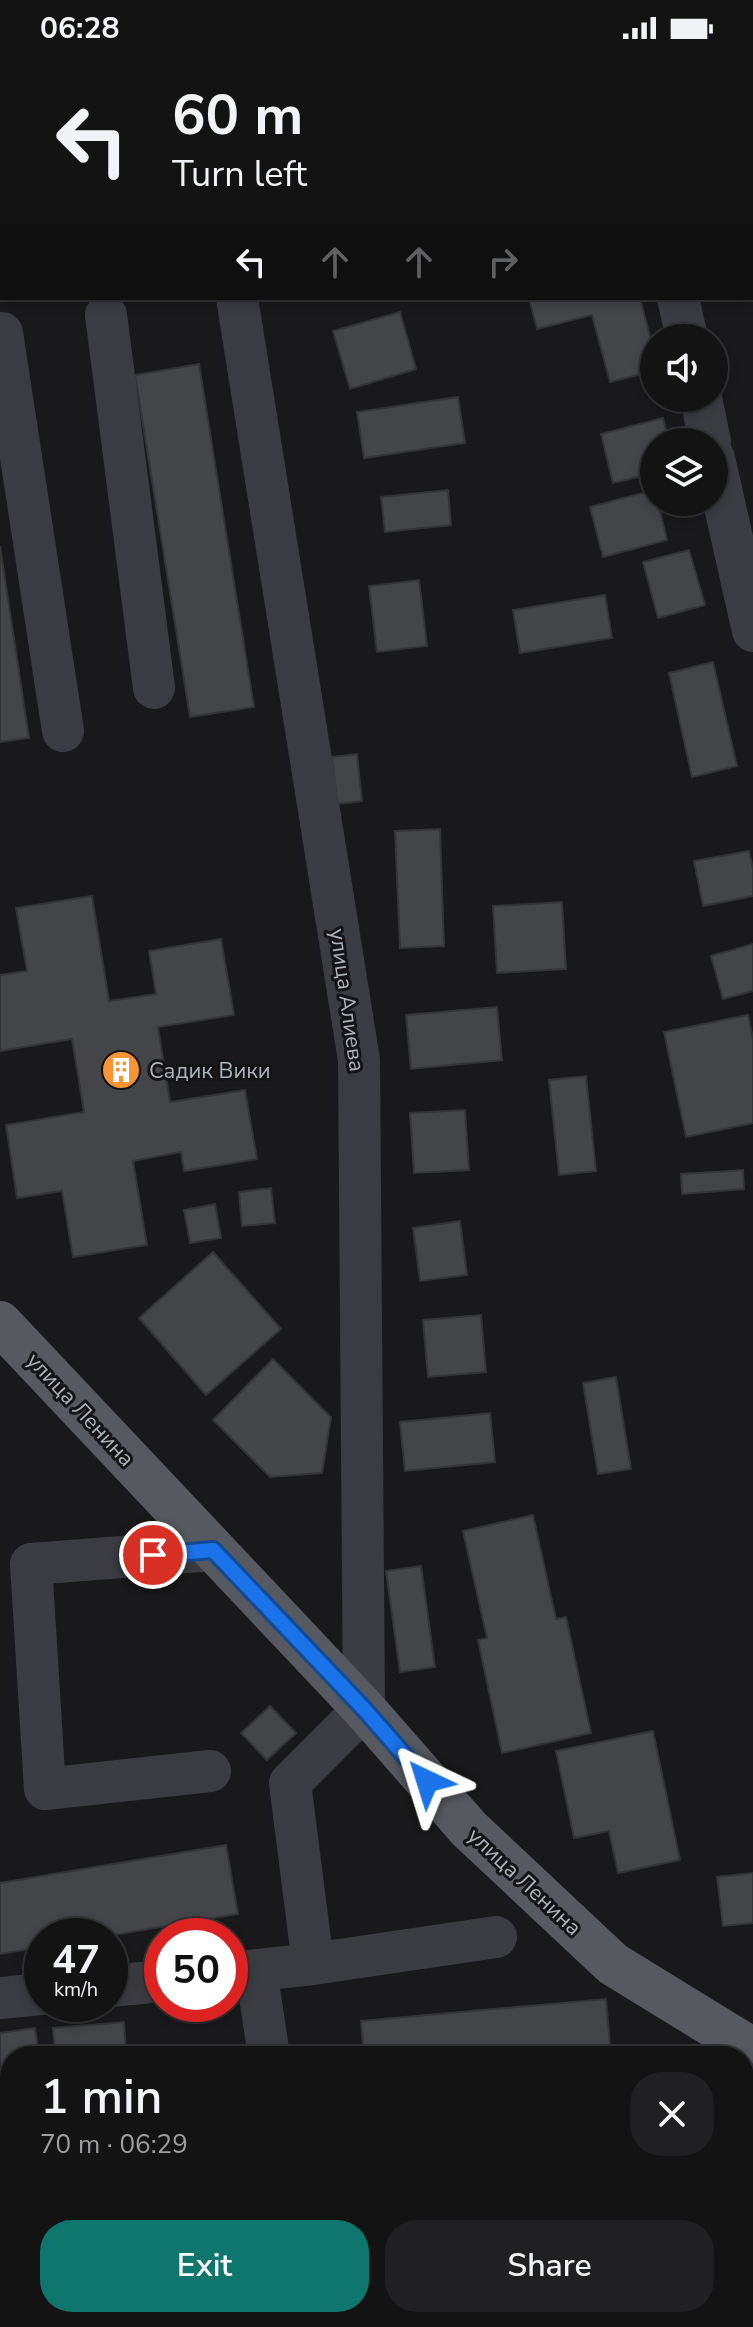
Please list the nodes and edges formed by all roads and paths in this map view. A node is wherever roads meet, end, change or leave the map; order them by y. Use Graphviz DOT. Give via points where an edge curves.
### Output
graph roads {
  1 [pos="237,300"];
  2 [pos="678,300"];
  3 [pos="106,315"];
  4 [pos="684,324"];
  5 [pos="2,333"];
  6 [pos="727,516"];
  7 [pos="753,631"];
  8 [pos="154,688"];
  9 [pos="63,731"];
  10 [pos="0,1323"];
  11 [pos="213,1550"];
  12 [pos="364,1709"];
  13 [pos="210,1771"];
  14 [pos="496,1937"];
  15 [pos="313,1964"];
  16 [pos="248,1971"];
  17 [pos="248,1988"];
  18 [pos="24,1996"];
  19 [pos="0,1998"];
  20 [pos="266,2046"];
  21 [pos="746,2046"];
  1 -- 12 [label="street, улица Алиева" via="359,1060"];
  2 -- 4 [label="street"];
  3 -- 8 [label="street"];
  5 -- 9 [label="street"];
  6 -- 7 [label="street"];
  10 -- 11 [label="main road, улица Ленина"];
  11 -- 12 [label="main road, улица Ленина"];
  11 -- 13 [label="street" via="31,1564 45,1789"];
  12 -- 15 [label="street" via="290,1783"];
  12 -- 21 [label="main road, улица Ленина" via="469,1829 613,1964"];
  14 -- 15 [label="street"];
  15 -- 16 [label="street"];
  17 -- 20 [label="street"];
  18 -- 19 [label="street"];
}
